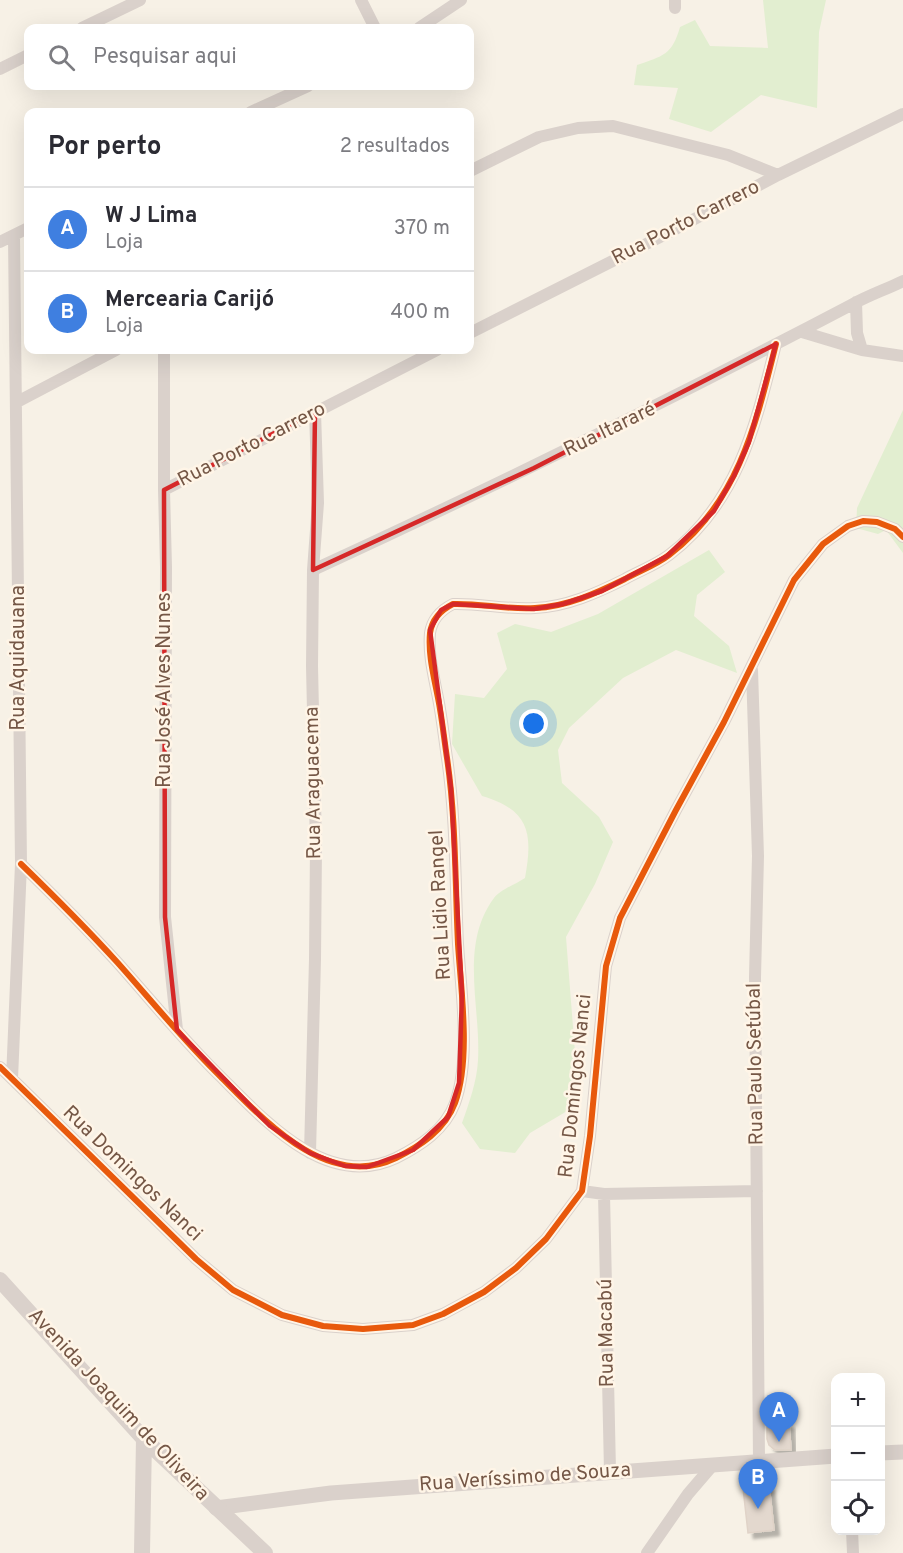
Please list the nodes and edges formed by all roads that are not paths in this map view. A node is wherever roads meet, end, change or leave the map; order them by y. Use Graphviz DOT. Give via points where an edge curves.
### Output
graph roads {
  1 [pos="140,0"];
  2 [pos="361,0"];
  3 [pos="461,0"];
  4 [pos="90,24"];
  5 [pos="373,24"];
  6 [pos="425,24"];
  7 [pos="24,57"];
  8 [pos="0,69"];
  9 [pos="299,90"];
  10 [pos="260,108"];
  11 [pos="903,114"];
  12 [pos="474,169"];
  13 [pos="778,175"];
  14 [pos="24,230"];
  15 [pos="14,236"];
  16 [pos="0,242"];
  17 [pos="903,281"];
  18 [pos="856,302"];
  19 [pos="474,331"];
  20 [pos="802,332"];
  21 [pos="776,344"];
  22 [pos="862,350"];
  23 [pos="108,354"];
  24 [pos="164,354"];
  25 [pos="429,354"];
  26 [pos="903,356"];
  27 [pos="17,402"];
  28 [pos="315,412"];
  29 [pos="164,490"];
  30 [pos="903,537"];
  31 [pos="314,570"];
  32 [pos="751,667"];
  33 [pos="21,864"];
  34 [pos="177,1030"];
  35 [pos="0,1067"];
  36 [pos="12,1079"];
  37 [pos="310,1153"];
  38 [pos="582,1191"];
  39 [pos="757,1191"];
  40 [pos="604,1194"];
  41 [pos="0,1280"];
  42 [pos="144,1439"];
  43 [pos="903,1452"];
  44 [pos="885,1453"];
  45 [pos="831,1456"];
  46 [pos="759,1461"];
  47 [pos="712,1466"];
  48 [pos="610,1471"];
  49 [pos="216,1508"];
  50 [pos="852,1535"];
  51 [pos="142,1553"];
  52 [pos="265,1553"];
  53 [pos="647,1553"];
  54 [pos="853,1553"];
  1 -- 4 [label="street"];
  2 -- 5 [label="street"];
  3 -- 6 [label="street"];
  7 -- 8 [label="street"];
  9 -- 10 [label="street"];
  11 -- 13 [label="street, Rua Porto Carrero"];
  12 -- 13 [label="street" via="539,137 578,128 613,126 728,155"];
  13 -- 19 [label="street, Rua Porto Carrero"];
  14 -- 15 [label="street"];
  15 -- 16 [label="street"];
  15 -- 27 [label="street, Rua Aquidauana"];
  17 -- 18 [label="street, Rua Itararé"];
  18 -- 20 [label="street, Rua Itararé"];
  18 -- 22 [label="street"];
  20 -- 21 [label="street, Rua Itararé"];
  20 -- 22 [label="street"];
  21 -- 31 [label="street, Rua Itararé" via="534,468"];
  21 -- 37 [label="street, Rua Lidio Rangel" via="749,442 734,476 714,512 667,556 602,591 563,604 534,609 453,604 436,617 430,630 431,660 451,788 462,994 463,1040 455,1103 430,1137 386,1163 345,1166"];
  22 -- 26 [label="street"];
  23 -- 27 [label="street"];
  24 -- 29 [label="street, Rua José Alves Nunes"];
  25 -- 28 [label="street, Rua Porto Carrero"];
  27 -- 33 [label="street, Rua Aquidauana"];
  28 -- 29 [label="street, Rua Porto Carrero"];
  28 -- 31 [label="street, Rua Araguacema" via="318,503"];
  29 -- 34 [label="street, Rua José Alves Nunes" via="165,917"];
  30 -- 32 [label="street, Rua Domingos Nanci" via="895,529 862,521 823,544 794,580"];
  31 -- 37 [label="street, Rua Araguacema" via="316,846"];
  32 -- 38 [label="street, Rua Domingos Nanci" via="620,918 606,966"];
  32 -- 39 [label="street, Rua Paulo Setúbal" via="758,856"];
  33 -- 34 [label="street, Rua Lidio Rangel" via="79,921"];
  33 -- 36 [label="street, Rua Aquidauana"];
  34 -- 37 [label="street, Rua Lidio Rangel" via="270,1126"];
  35 -- 36 [label="street, Rua Domingos Nanci"];
  36 -- 38 [label="street, Rua Domingos Nanci" via="196,1259 233,1290 282,1315 322,1326 363,1329 413,1325 443,1314 484,1292 516,1268 546,1239"];
  38 -- 40 [label="street"];
  39 -- 40 [label="street"];
  39 -- 46 [label="street, Rua Paulo Setúbal"];
  40 -- 48 [label="street, Rua Macabú"];
  41 -- 42 [label="main road, Avenida Joaquim de Oliveira"];
  42 -- 49 [label="main road, Avenida Joaquim de Oliveira"];
  42 -- 51 [label="main road"];
  43 -- 44 [label="street"];
  45 -- 46 [label="street, Rua Veríssimo de Souza"];
  46 -- 47 [label="street, Rua Veríssimo de Souza"];
  47 -- 48 [label="street, Rua Veríssimo de Souza"];
  47 -- 53 [label="street"];
  48 -- 49 [label="street, Rua Veríssimo de Souza" via="332,1493"];
  49 -- 52 [label="main road, Avenida Joaquim de Oliveira"];
  50 -- 54 [label="street"];
}
